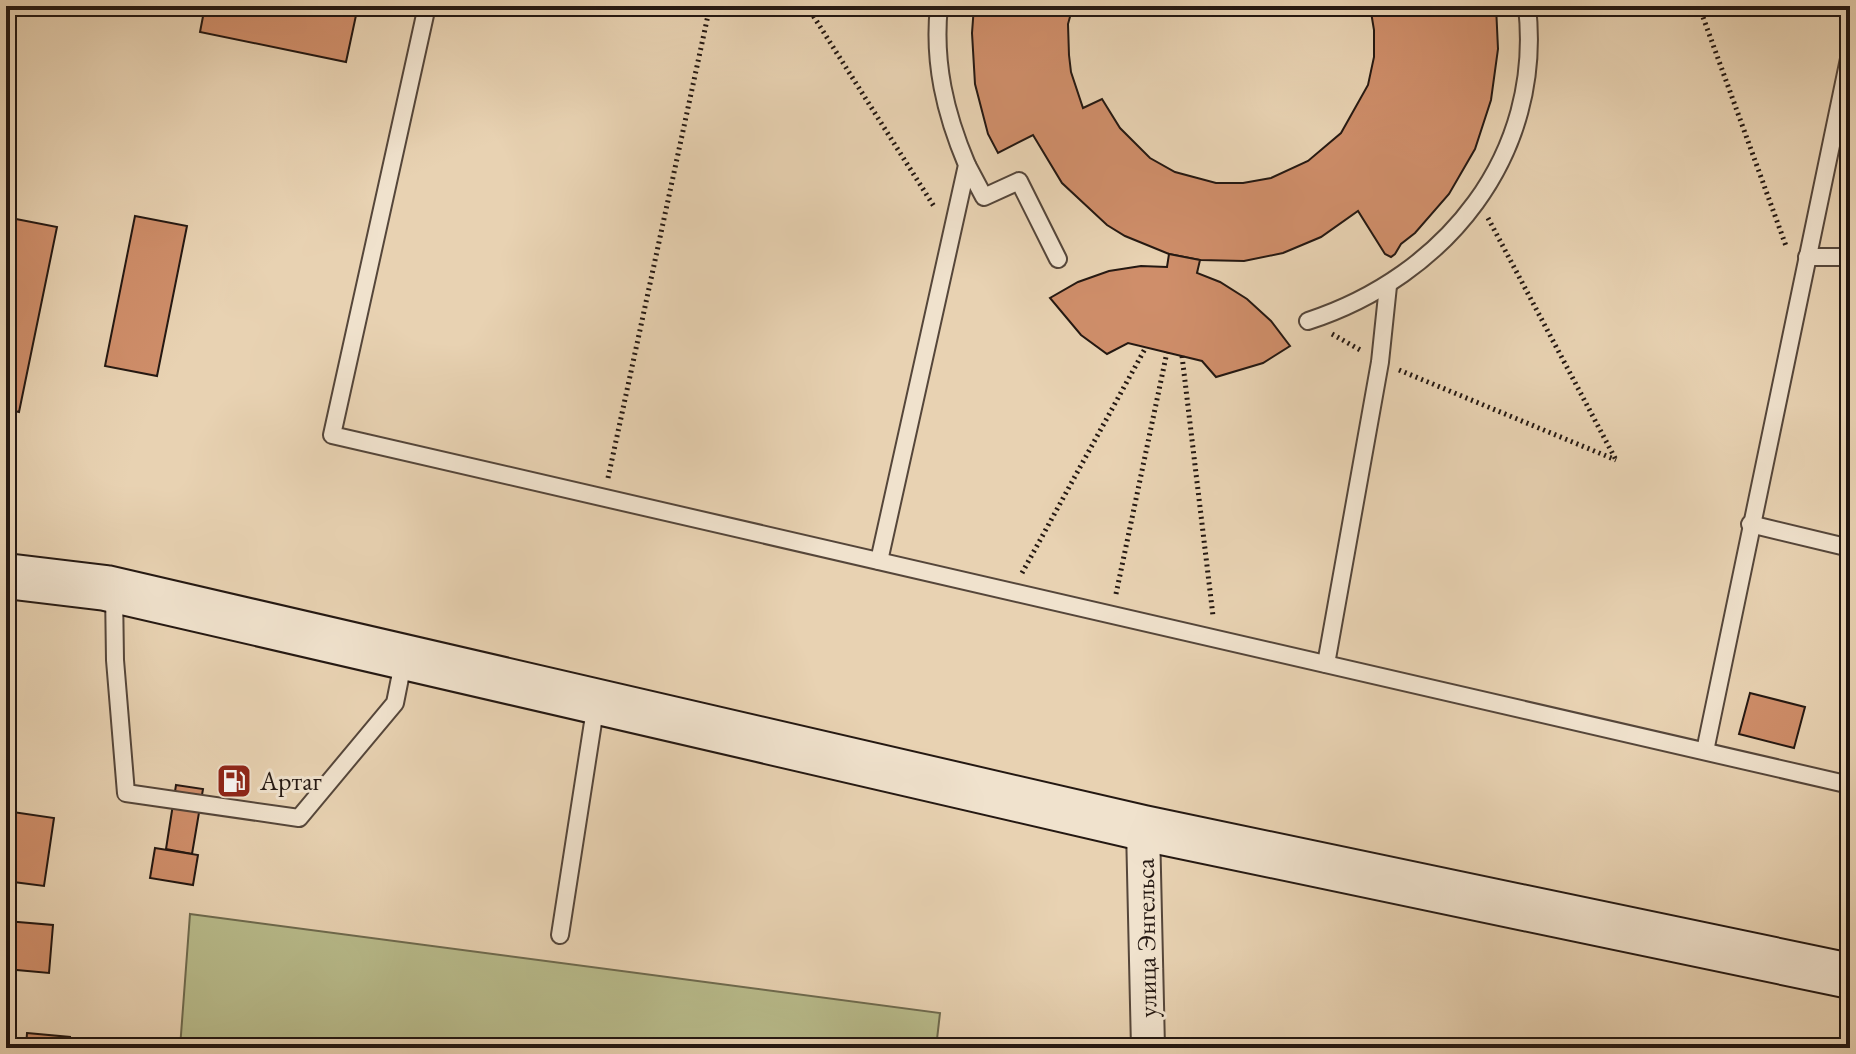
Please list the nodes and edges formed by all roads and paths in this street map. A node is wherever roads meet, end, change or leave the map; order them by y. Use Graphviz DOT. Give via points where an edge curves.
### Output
graph roads {
  1 [pos="427,6"];
  2 [pos="710,6"];
  3 [pos="807,6"];
  4 [pos="939,6"];
  5 [pos="1527,6"];
  6 [pos="1699,6"];
  7 [pos="1850,54"];
  8 [pos="967,165"];
  9 [pos="984,197"];
  10 [pos="1478,199"];
  11 [pos="956,213"];
  12 [pos="952,234"];
  13 [pos="1850,250"];
  14 [pos="1807,257"];
  15 [pos="1058,259"];
  16 [pos="1388,286"];
  17 [pos="1801,287"];
  18 [pos="1308,321"];
  19 [pos="1146,347"];
  20 [pos="1167,352"];
  21 [pos="1182,356"];
  22 [pos="1380,362"];
  23 [pos="604,498"];
  24 [pos="1750,524"];
  25 [pos="1850,548"];
  26 [pos="879,561"];
  27 [pos="6,576"];
  28 [pos="114,590"];
  29 [pos="1012,592"];
  30 [pos="1111,614"];
  31 [pos="1216,637"];
  32 [pos="404,657"];
  33 [pos="1326,664"];
  34 [pos="597,701"];
  35 [pos="1705,751"];
  36 [pos="1850,785"];
  37 [pos="1143,828"];
  38 [pos="560,935"];
  39 [pos="1850,976"];
  40 [pos="1148,1048"];
  1 -- 23 [label="lane" via="332,435"];
  2 -- 23 [label="path"];
  3 -- 12 [label="path"];
  4 -- 8 [label="lane" via="941,82"];
  5 -- 10 [label="lane" via="1529,44 1521,102 1502,157"];
  6 -- 17 [label="path"];
  7 -- 14 [label="lane"];
  8 -- 9 [label="lane"];
  8 -- 11 [label="lane"];
  9 -- 11 [label="lane"];
  9 -- 15 [label="lane" via="1019,181"];
  10 -- 16 [label="lane" via="1434,251"];
  10 -- 22 [label="path" via="1616,460"];
  11 -- 12 [label="lane"];
  12 -- 26 [label="lane"];
  13 -- 14 [label="lane" via="1847,257"];
  14 -- 17 [label="lane"];
  16 -- 18 [label="lane"];
  16 -- 22 [label="lane"];
  17 -- 24 [label="lane"];
  18 -- 22 [label="path"];
  19 -- 29 [label="path"];
  20 -- 30 [label="path"];
  21 -- 31 [label="path"];
  22 -- 33 [label="lane"];
  23 -- 26 [label="lane"];
  24 -- 25 [label="lane"];
  24 -- 35 [label="lane"];
  26 -- 29 [label="lane"];
  27 -- 28 [label="main road"];
  28 -- 32 [label="main road"];
  28 -- 32 [label="lane" via="126,793 299,818 395,703"];
  29 -- 30 [label="lane"];
  30 -- 31 [label="lane"];
  31 -- 33 [label="lane"];
  32 -- 34 [label="main road"];
  33 -- 35 [label="lane"];
  34 -- 37 [label="main road"];
  34 -- 38 [label="lane"];
  35 -- 36 [label="lane"];
  37 -- 39 [label="main road"];
  37 -- 40 [label="street, улица Энгельса"];
}
